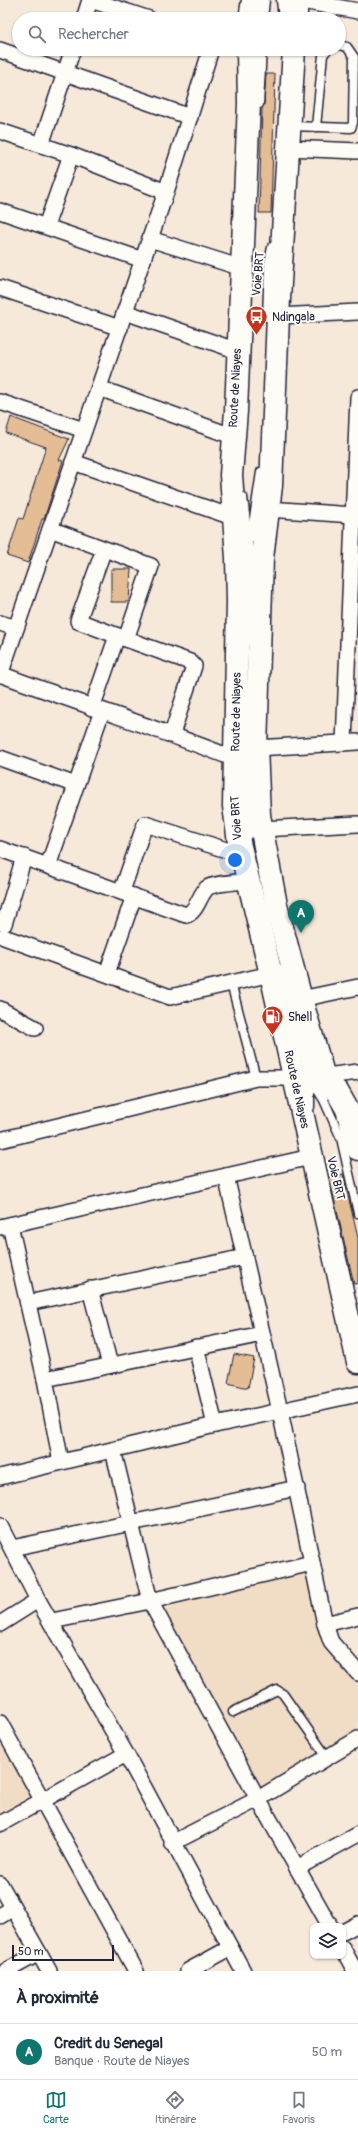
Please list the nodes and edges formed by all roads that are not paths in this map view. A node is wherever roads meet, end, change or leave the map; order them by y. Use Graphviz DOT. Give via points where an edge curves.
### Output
graph roads {
  1 [pos="91,0"];
  2 [pos="253,0"];
  3 [pos="266,0"];
  4 [pos="281,0"];
  5 [pos="296,0"];
  6 [pos="358,11"];
  7 [pos="87,12"];
  8 [pos="128,12"];
  9 [pos="251,12"];
  10 [pos="264,12"];
  11 [pos="282,12"];
  12 [pos="296,12"];
  13 [pos="346,47"];
  14 [pos="0,50"];
  15 [pos="12,54"];
  16 [pos="17,56"];
  17 [pos="71,56"];
  18 [pos="209,56"];
  19 [pos="250,56"];
  20 [pos="251,56"];
  21 [pos="294,56"];
  22 [pos="322,56"];
  23 [pos="65,73"];
  24 [pos="282,96"];
  25 [pos="259,112"];
  26 [pos="190,117"];
  27 [pos="290,126"];
  28 [pos="316,127"];
  29 [pos="0,132"];
  30 [pos="41,145"];
  31 [pos="288,148"];
  32 [pos="358,151"];
  33 [pos="71,155"];
  34 [pos="166,192"];
  35 [pos="0,211"];
  36 [pos="46,226"];
  37 [pos="252,232"];
  38 [pos="150,239"];
  39 [pos="143,260"];
  40 [pos="242,268"];
  41 [pos="0,288"];
  42 [pos="125,312"];
  43 [pos="358,312"];
  44 [pos="272,319"];
  45 [pos="120,328"];
  46 [pos="238,351"];
  47 [pos="99,388"];
  48 [pos="358,397"];
  49 [pos="0,402"];
  50 [pos="84,430"];
  51 [pos="357,433"];
  52 [pos="237,443"];
  53 [pos="262,461"];
  54 [pos="73,462"];
  55 [pos="242,487"];
  56 [pos="268,509"];
  57 [pos="355,510"];
  58 [pos="235,518"];
  59 [pos="50,529"];
  60 [pos="249,548"];
  61 [pos="104,549"];
  62 [pos="354,585"];
  63 [pos="0,623"];
  64 [pos="16,628"];
  65 [pos="121,638"];
  66 [pos="248,648"];
  67 [pos="352,667"];
  68 [pos="0,675"];
  69 [pos="97,709"];
  70 [pos="172,734"];
  71 [pos="351,743"];
  72 [pos="246,751"];
  73 [pos="0,758"];
  74 [pos="76,785"];
  75 [pos="358,824"];
  76 [pos="251,843"];
  77 [pos="0,849"];
  78 [pos="24,857"];
  79 [pos="48,866"];
  80 [pos="253,880"];
  81 [pos="128,893"];
  82 [pos="266,917"];
  83 [pos="2,933"];
  84 [pos="275,969"];
  85 [pos="107,973"];
  86 [pos="231,983"];
  87 [pos="358,987"];
  88 [pos="301,999"];
  89 [pos="0,1009"];
  90 [pos="35,1028"];
  91 [pos="358,1072"];
  92 [pos="309,1077"];
  93 [pos="256,1078"];
  94 [pos="0,1140"];
  95 [pos="358,1149"];
  96 [pos="311,1157"];
  97 [pos="226,1176"];
  98 [pos="358,1213"];
  99 [pos="5,1226"];
  100 [pos="245,1257"];
  101 [pos="90,1290"];
  102 [pos="28,1303"];
  103 [pos="358,1328"];
  104 [pos="262,1334"];
  105 [pos="196,1347"];
  106 [pos="358,1362"];
  107 [pos="110,1365"];
  108 [pos="45,1379"];
  109 [pos="358,1394"];
  110 [pos="280,1411"];
  111 [pos="215,1425"];
  112 [pos="113,1450"];
  113 [pos="61,1462"];
  114 [pos="0,1477"];
  115 [pos="297,1488"];
  116 [pos="131,1524"];
  117 [pos="0,1526"];
  118 [pos="12,1548"];
  119 [pos="312,1563"];
  120 [pos="38,1600"];
  121 [pos="150,1601"];
  122 [pos="358,1616"];
  123 [pos="52,1621"];
  124 [pos="0,1624"];
  125 [pos="325,1624"];
  126 [pos="358,1673"];
  127 [pos="233,1712"];
  128 [pos="0,1723"];
  129 [pos="358,1739"];
  130 [pos="126,1754"];
  131 [pos="327,1757"];
  132 [pos="258,1799"];
  133 [pos="43,1800"];
  134 [pos="0,1824"];
  135 [pos="358,1834"];
  136 [pos="172,1843"];
  137 [pos="297,1868"];
  138 [pos="0,1884"];
  139 [pos="13,1908"];
  140 [pos="0,1916"];
  141 [pos="328,1923"];
  142 [pos="358,1924"];
  143 [pos="346,1930"];
  144 [pos="230,1948"];
  145 [pos="39,1953"];
  146 [pos="346,1954"];
  147 [pos="6,1971"];
  148 [pos="49,1971"];
  149 [pos="136,1971"];
  150 [pos="188,1971"];
  151 [pos="243,1971"];
  152 [pos="355,1971"];
  1 -- 7 [label="street"];
  1 -- 8 [label="street"];
  2 -- 9 [label="main road"];
  3 -- 10 [label="lane"];
  4 -- 11 [label="lane"];
  5 -- 6 [label="street"];
  5 -- 12 [label="main road"];
  13 -- 28 [label="lane" via="354,57 352,126"];
  14 -- 15 [label="street"];
  16 -- 23 [label="street"];
  17 -- 23 [label="street"];
  18 -- 26 [label="street"];
  19 -- 40 [label="main road, Route de Niayes"];
  20 -- 25 [label="lane"];
  21 -- 27 [label="main road, Route de Niayes"];
  22 -- 28 [label="lane"];
  23 -- 26 [label="street"];
  23 -- 30 [label="street"];
  24 -- 44 [label="lane, Voie BRT" via="277,219 269,263"];
  26 -- 34 [label="street"];
  27 -- 28 [label="lane"];
  27 -- 31 [label="main road, Route de Niayes"];
  29 -- 30 [label="street"];
  30 -- 33 [label="street"];
  31 -- 32 [label="street"];
  31 -- 44 [label="main road, Route de Niayes"];
  33 -- 34 [label="street"];
  33 -- 36 [label="street"];
  34 -- 38 [label="street"];
  35 -- 36 [label="street"];
  36 -- 39 [label="street"];
  37 -- 52 [label="lane, Voie BRT"];
  38 -- 39 [label="street"];
  38 -- 40 [label="street"];
  39 -- 42 [label="street"];
  40 -- 46 [label="main road, Route de Niayes"];
  41 -- 45 [label="street"];
  42 -- 45 [label="street"];
  42 -- 46 [label="street"];
  43 -- 44 [label="street"];
  44 -- 56 [label="main road, Route de Niayes" via="271,486"];
  45 -- 47 [label="street"];
  46 -- 52 [label="main road, Route de Niayes"];
  47 -- 50 [label="street"];
  47 -- 52 [label="street"];
  48 -- 51 [label="street"];
  49 -- 50 [label="street"];
  50 -- 54 [label="street"];
  51 -- 57 [label="street"];
  52 -- 58 [label="main road, Route de Niayes" via="231,475"];
  53 -- 60 [label="lane"];
  54 -- 58 [label="street"];
  54 -- 59 [label="street"];
  55 -- 60 [label="lane"];
  56 -- 57 [label="street"];
  56 -- 72 [label="main road, Route de Niayes"];
  57 -- 62 [label="street"];
  58 -- 72 [label="main road, Route de Niayes"];
  59 -- 61 [label="street"];
  59 -- 64 [label="street"];
  60 -- 66 [label="lane"];
  61 -- 65 [label="street" via="78,621"];
  61 -- 65 [label="street" via="151,566"];
  62 -- 67 [label="street"];
  63 -- 64 [label="street"];
  64 -- 68 [label="street"];
  65 -- 69 [label="street"];
  65 -- 70 [label="street" via="190,662 194,666"];
  67 -- 71 [label="street"];
  68 -- 69 [label="street"];
  69 -- 70 [label="street"];
  69 -- 74 [label="street"];
  70 -- 72 [label="street"];
  71 -- 72 [label="street"];
  72 -- 76 [label="main road, Route de Niayes"];
  72 -- 76 [label="main road, Route de Niayes" via="234,806 238,842"];
  73 -- 74 [label="street"];
  74 -- 79 [label="street"];
  75 -- 76 [label="street"];
  76 -- 80 [label="main road, Route de Niayes"];
  76 -- 81 [label="street" via="145,824"];
  76 -- 88 [label="main road, Route de Niayes" via="276,905"];
  77 -- 78 [label="street"];
  78 -- 79 [label="street"];
  78 -- 83 [label="street"];
  79 -- 81 [label="street"];
  80 -- 81 [label="street" via="209,887 199,897 194,910 186,915"];
  80 -- 82 [label="lane"];
  80 -- 84 [label="main road, Route de Niayes"];
  81 -- 85 [label="street"];
  83 -- 85 [label="street"];
  84 -- 86 [label="street"];
  84 -- 92 [label="main road, Route de Niayes"];
  85 -- 86 [label="street" via="170,997"];
  86 -- 93 [label="lane"];
  87 -- 88 [label="street"];
  88 -- 92 [label="main road, Route de Niayes"];
  89 -- 90 [label="street"];
  91 -- 92 [label="street"];
  92 -- 93 [label="street"];
  92 -- 95 [label="main road, Route de Niayes" via="338,1093 346,1109"];
  92 -- 96 [label="main road, Route de Niayes"];
  92 -- 98 [label="lane, Voie BRT" via="324,1100 341,1138"];
  92 -- 103 [label="lane, Voie BRT" via="310,1108 316,1143"];
  93 -- 94 [label="street"];
  96 -- 97 [label="street"];
  96 -- 106 [label="main road, Route de Niayes"];
  97 -- 99 [label="street"];
  97 -- 100 [label="street"];
  99 -- 102 [label="street"];
  100 -- 101 [label="street"];
  100 -- 104 [label="street"];
  101 -- 102 [label="street"];
  101 -- 107 [label="street"];
  102 -- 108 [label="street"];
  104 -- 105 [label="street"];
  104 -- 110 [label="street"];
  105 -- 107 [label="street"];
  105 -- 111 [label="street"];
  107 -- 108 [label="street"];
  108 -- 113 [label="street"];
  109 -- 110 [label="street"];
  110 -- 111 [label="street"];
  110 -- 115 [label="street"];
  111 -- 112 [label="street"];
  112 -- 113 [label="street"];
  112 -- 116 [label="street"];
  113 -- 114 [label="street"];
  115 -- 116 [label="street"];
  115 -- 119 [label="street"];
  116 -- 118 [label="street"];
  116 -- 121 [label="street"];
  117 -- 118 [label="street"];
  118 -- 120 [label="street"];
  119 -- 121 [label="street"];
  119 -- 125 [label="street"];
  120 -- 123 [label="street"];
  120 -- 124 [label="street"];
  121 -- 123 [label="street"];
  121 -- 132 [label="street"];
  122 -- 125 [label="street"];
  123 -- 130 [label="street"];
  125 -- 126 [label="street" via="331,1642"];
  127 -- 131 [label="lane" via="277,1690"];
  128 -- 133 [label="street"];
  129 -- 131 [label="street"];
  130 -- 133 [label="street"];
  130 -- 136 [label="street"];
  131 -- 132 [label="street"];
  132 -- 136 [label="street"];
  132 -- 137 [label="street"];
  133 -- 134 [label="street"];
  133 -- 149 [label="street"];
  135 -- 137 [label="street"];
  136 -- 144 [label="street"];
  137 -- 141 [label="street"];
  138 -- 139 [label="street"];
  139 -- 140 [label="street"];
  139 -- 145 [label="street"];
  142 -- 143 [label="street"];
  144 -- 150 [label="street"];
  144 -- 151 [label="street"];
  145 -- 147 [label="street"];
  145 -- 148 [label="street"];
  146 -- 152 [label="street"];
}
